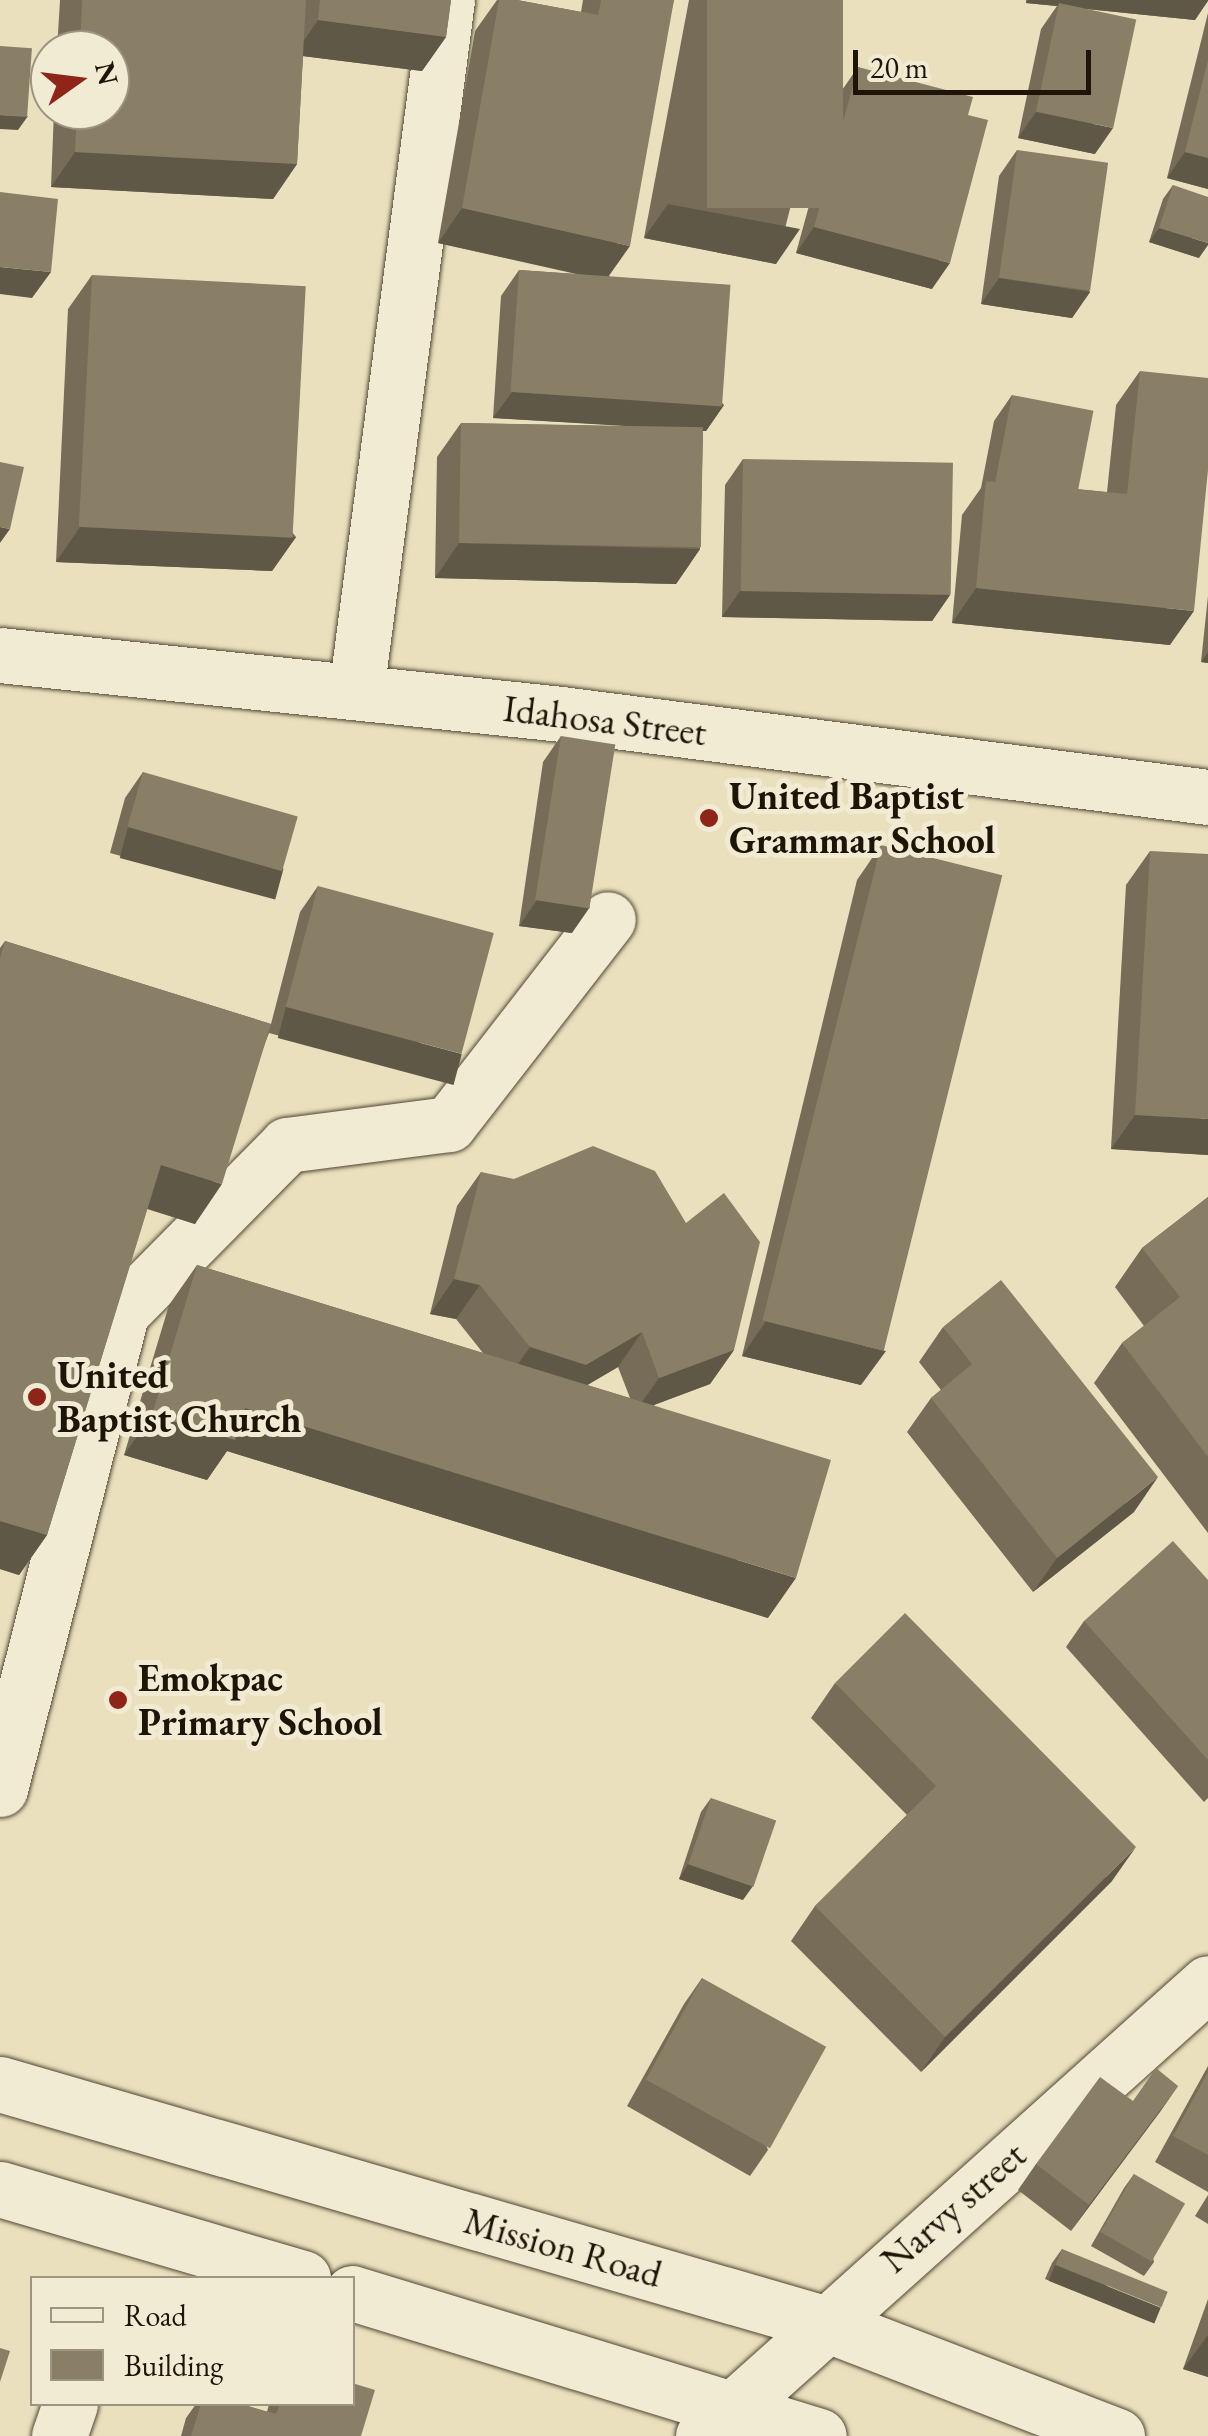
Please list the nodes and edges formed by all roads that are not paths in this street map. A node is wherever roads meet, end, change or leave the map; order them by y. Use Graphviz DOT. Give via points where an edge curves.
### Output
graph roads {
  1 [pos="447,0"];
  2 [pos="0,655"];
  3 [pos="356,692"];
  4 [pos="1208,797"];
  5 [pos="608,919"];
  6 [pos="0,1789"];
  7 [pos="1208,1983"];
  8 [pos="0,2084"];
  9 [pos="0,2189"];
  10 [pos="296,2276"];
  11 [pos="355,2294"];
  12 [pos="823,2322"];
  13 [pos="69,2406"];
  14 [pos="716,2420"];
  15 [pos="59,2436"];
  16 [pos="819,2436"];
  17 [pos="1118,2436"];
  1 -- 3 [label="street"];
  2 -- 3 [label="street, Idahosa Street"];
  3 -- 4 [label="street, Idahosa Street"];
  5 -- 6 [label="street" via="449,1124 287,1144 121,1312"];
  7 -- 12 [label="street, Narvy street"];
  8 -- 12 [label="street, Mission Road"];
  9 -- 10 [label="street"];
  11 -- 14 [label="street"];
  12 -- 14 [label="street, Narvy street"];
  12 -- 17 [label="street, Mission Road"];
  13 -- 15 [label="street"];
  14 -- 16 [label="street"];
}
